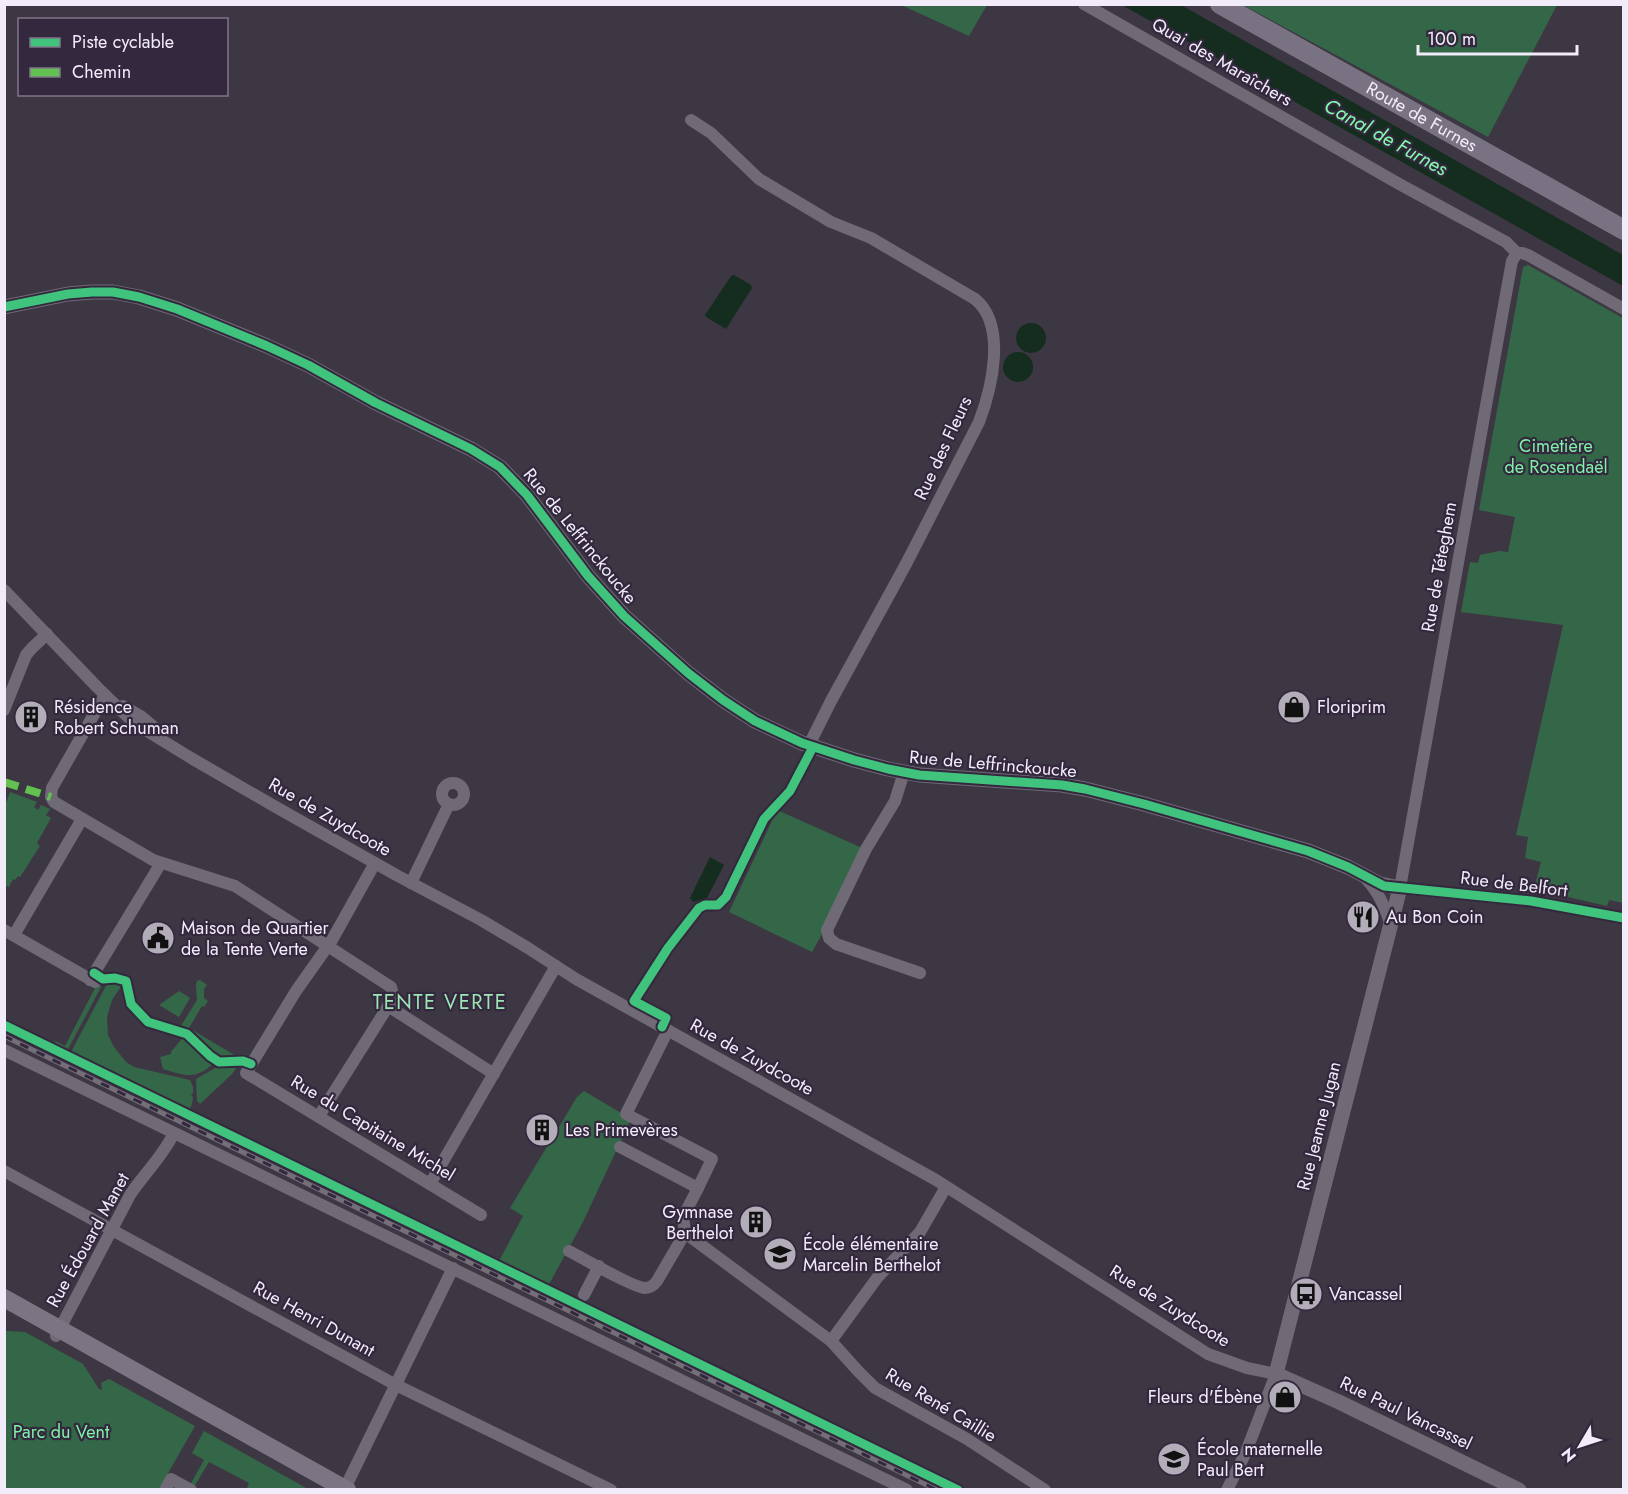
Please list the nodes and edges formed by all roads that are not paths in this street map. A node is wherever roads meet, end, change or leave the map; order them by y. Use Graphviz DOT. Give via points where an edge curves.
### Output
graph roads {
  1 [pos="1084,4"];
  2 [pos="1220,4"];
  3 [pos="692,120"];
  4 [pos="1623,230"];
  5 [pos="1517,253"];
  6 [pos="4,307"];
  7 [pos="1623,309"];
  8 [pos="4,590"];
  9 [pos="47,634"];
  10 [pos="108,697"];
  11 [pos="4,710"];
  12 [pos="809,745"];
  13 [pos="904,772"];
  14 [pos="449,804"];
  15 [pos="82,819"];
  16 [pos="161,862"];
  17 [pos="375,863"];
  18 [pos="1361,874"];
  19 [pos="411,883"];
  20 [pos="1400,888"];
  21 [pos="1623,918"];
  22 [pos="1391,925"];
  23 [pos="9,932"];
  24 [pos="328,946"];
  25 [pos="556,966"];
  26 [pos="920,973"];
  27 [pos="388,1006"];
  28 [pos="668,1030"];
  29 [pos="4,1050"];
  30 [pos="494,1074"];
  31 [pos="320,1116"];
  32 [pos="174,1133"];
  33 [pos="620,1147"];
  34 [pos="4,1171"];
  35 [pos="430,1184"];
  36 [pos="946,1187"];
  37 [pos="698,1188"];
  38 [pos="481,1215"];
  39 [pos="111,1229"];
  40 [pos="685,1233"];
  41 [pos="569,1251"];
  42 [pos="598,1266"];
  43 [pos="453,1268"];
  44 [pos="584,1295"];
  45 [pos="4,1298"];
  46 [pos="4,1307"];
  47 [pos="58,1333"];
  48 [pos="831,1341"];
  49 [pos="1276,1374"];
  50 [pos="396,1385"];
  51 [pos="342,1489"];
  52 [pos="165,1490"];
  53 [pos="191,1490"];
  54 [pos="611,1490"];
  55 [pos="907,1490"];
  56 [pos="1045,1490"];
  57 [pos="1227,1490"];
  58 [pos="1519,1490"];
  1 -- 5 [label="street, Quai des Maraîchers" via="1506,242"];
  2 -- 4 [label="main road, Route de Furnes"];
  3 -- 12 [label="street, Rue des Fleurs" via="759,179 975,299 992,326 990,384 978,422"];
  5 -- 7 [label="street, Quai des Maraîchers" via="1528,255"];
  5 -- 20 [label="street, Rue de Téteghem" via="1512,261"];
  6 -- 12 [label="street, Rue de Leffrinckoucke" via="92,292 126,294 154,302 275,349 471,448 522,488 608,600 666,655 747,716"];
  8 -- 9 [label="street, Rue de Zuydcoote"];
  9 -- 10 [label="street, Rue de Zuydcoote"];
  9 -- 11 [label="street" via="28,652"];
  10 -- 15 [label="street" via="51,792 54,802"];
  10 -- 17 [label="street, Rue de Zuydcoote" via="147,721 178,750"];
  12 -- 13 [label="street, Rue de Leffrinckoucke"];
  13 -- 18 [label="street, Rue de Leffrinckoucke" via="1085,789 1317,853"];
  13 -- 26 [label="street, Rue de Leffrinckoucke" via="894,801 827,930 836,944"];
  14 -- 19 [label="street"];
  15 -- 16 [label="street"];
  15 -- 23 [label="street"];
  16 -- 23 [label="street" via="93,981"];
  16 -- 24 [label="street" via="235,886"];
  17 -- 19 [label="street, Rue de Zuydcoote"];
  17 -- 24 [label="street"];
  18 -- 20 [label="street, Rue de Leffrinckoucke"];
  18 -- 22 [label="street, Rue de Leffrinckoucke" via="1378,894"];
  19 -- 25 [label="street, Rue de Zuydcoote"];
  20 -- 21 [label="street, Rue de Belfort" via="1539,902"];
  20 -- 22 [label="street, Rue Jeanne Jugan"];
  22 -- 49 [label="street, Rue Jeanne Jugan"];
  24 -- 27 [label="street" via="389,986 393,995"];
  24 -- 31 [label="street, Rue du Capitaine Michel" via="246,1073"];
  25 -- 28 [label="street, Rue de Zuydcoote"];
  25 -- 30 [label="street"];
  27 -- 30 [label="street"];
  27 -- 31 [label="street"];
  28 -- 36 [label="street, Rue de Zuydcoote"];
  28 -- 37 [label="street" via="626,1114 712,1159"];
  29 -- 32 [label="street"];
  30 -- 35 [label="street"];
  31 -- 35 [label="street, Rue du Capitaine Michel"];
  32 -- 39 [label="street, Rue Édouard Manet"];
  32 -- 43 [label="street"];
  33 -- 37 [label="street"];
  34 -- 39 [label="street, Rue Henri Dunant"];
  35 -- 38 [label="street, Rue du Capitaine Michel"];
  36 -- 48 [label="street" via="920,1232 877,1278"];
  36 -- 49 [label="street, Rue de Zuydcoote" via="1204,1352"];
  37 -- 40 [label="street" via="683,1217"];
  39 -- 47 [label="street, Rue Édouard Manet"];
  39 -- 50 [label="street, Rue Henri Dunant"];
  40 -- 42 [label="street" via="650,1287 638,1287"];
  40 -- 48 [label="street, Rue René Caillie"];
  41 -- 42 [label="street"];
  42 -- 44 [label="street"];
  43 -- 50 [label="street"];
  43 -- 55 [label="street"];
  45 -- 47 [label="main road"];
  46 -- 47 [label="main road"];
  47 -- 51 [label="main road"];
  48 -- 56 [label="street, Rue René Caillie" via="871,1385 967,1439"];
  49 -- 57 [label="street"];
  49 -- 58 [label="street, Rue Paul Vancassel"];
  50 -- 51 [label="street"];
  50 -- 54 [label="street, Rue Henri Dunant"];
  52 -- 53 [label="street" via="171,1479"];
}
